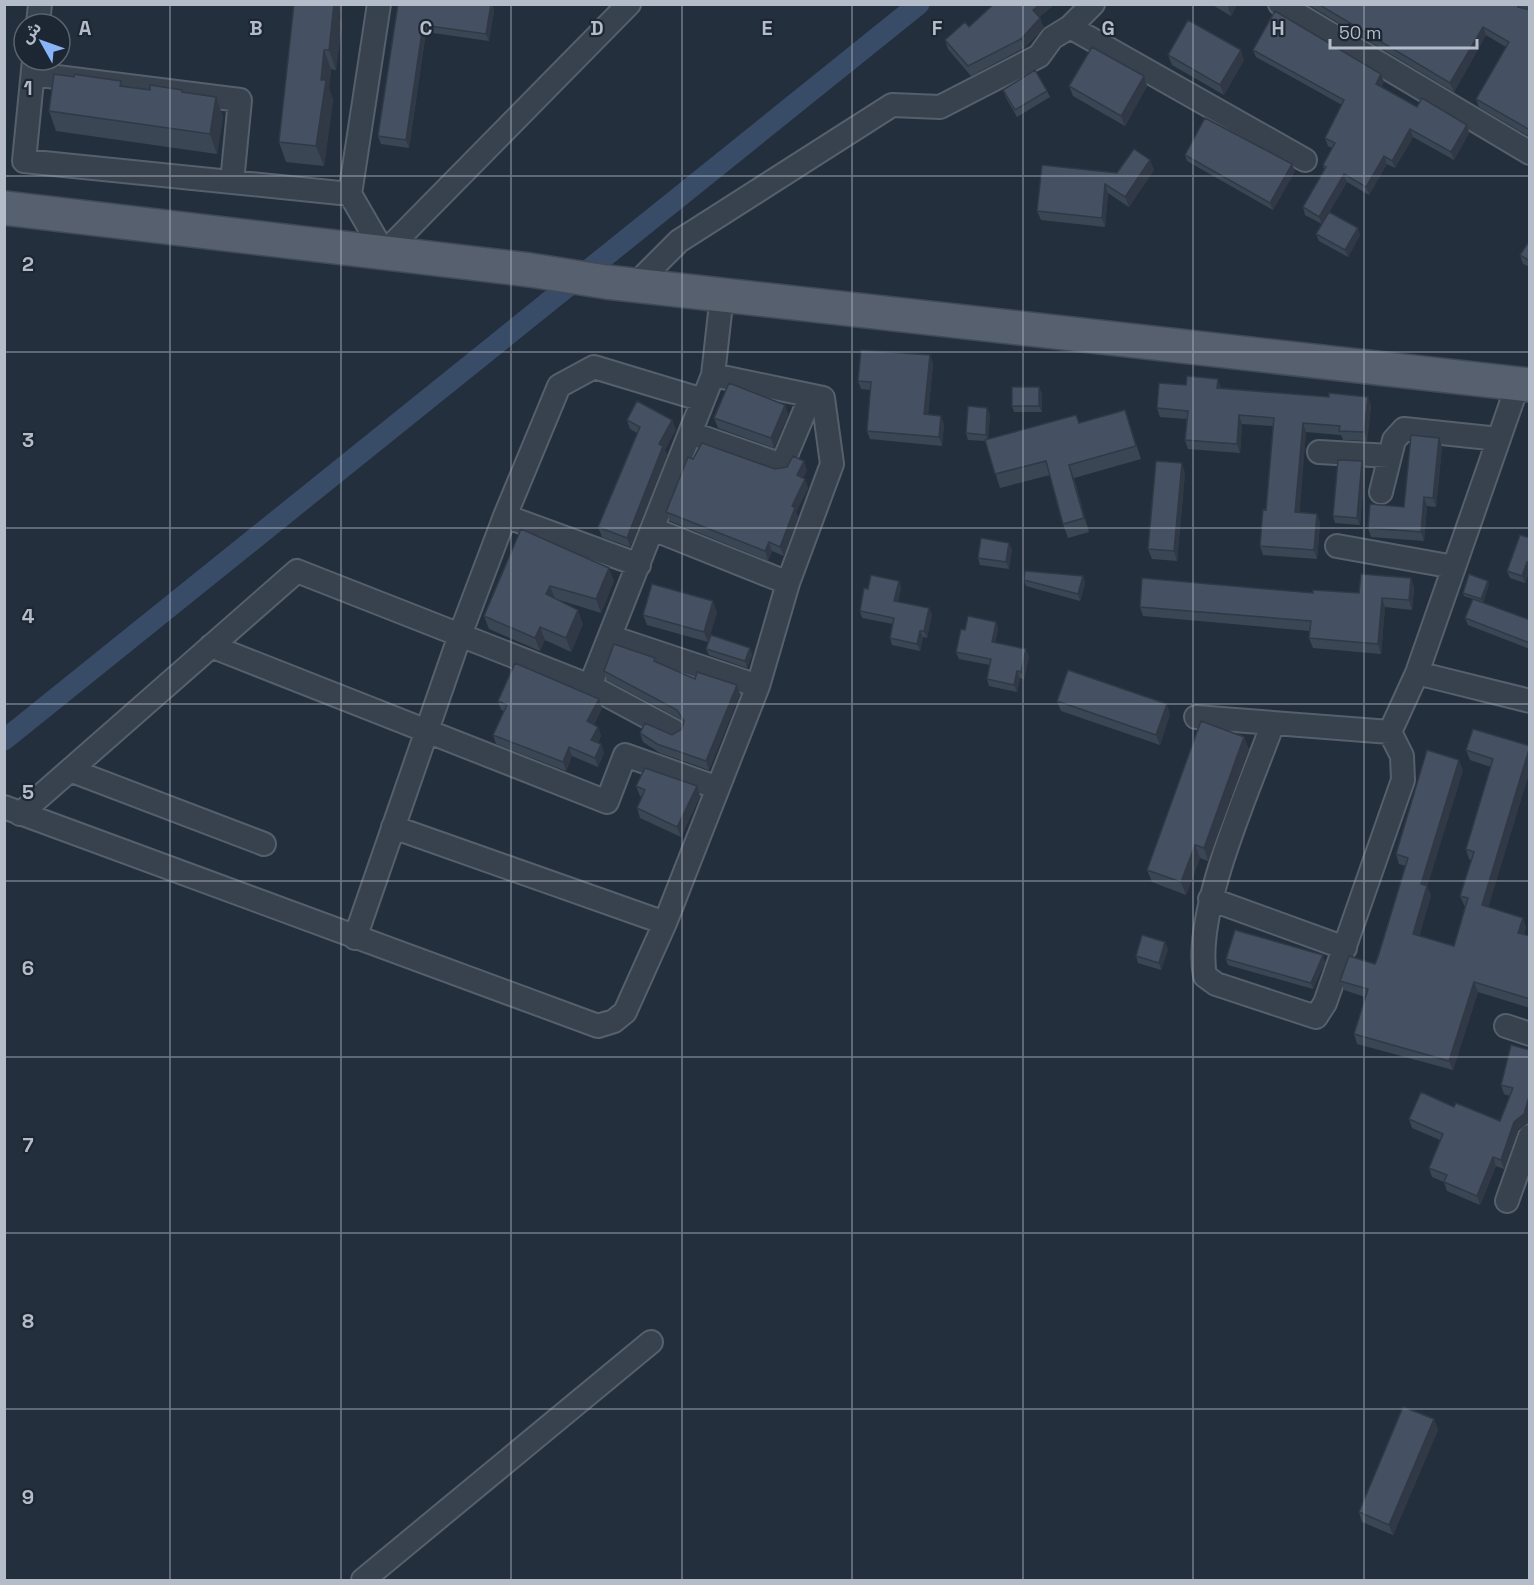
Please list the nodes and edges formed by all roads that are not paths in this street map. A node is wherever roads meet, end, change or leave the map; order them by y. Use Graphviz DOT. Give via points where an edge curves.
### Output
graph roads {
  1 [pos="379,4"];
  2 [pos="629,4"];
  3 [pos="1093,4"];
  4 [pos="1280,4"];
  5 [pos="1070,27"];
  6 [pos="33,72"];
  7 [pos="65,72"];
  8 [pos="1530,153"];
  9 [pos="1305,160"];
  10 [pos="232,182"];
  11 [pos="350,194"];
  12 [pos="4,208"];
  13 [pos="384,252"];
  14 [pos="621,284"];
  15 [pos="722,295"];
  16 [pos="713,375"];
  17 [pos="1524,385"];
  18 [pos="811,396"];
  19 [pos="703,400"];
  20 [pos="690,433"];
  21 [pos="1499,439"];
  22 [pos="1319,452"];
  23 [pos="1390,456"];
  24 [pos="1381,492"];
  25 [pos="505,516"];
  26 [pos="653,529"];
  27 [pos="1337,546"];
  28 [pos="639,565"];
  29 [pos="1454,567"];
  30 [pos="788,583"];
  31 [pos="460,634"];
  32 [pos="611,637"];
  33 [pos="212,646"];
  34 [pos="1418,673"];
  35 [pos="590,686"];
  36 [pos="758,686"];
  37 [pos="1530,701"];
  38 [pos="1196,717"];
  39 [pos="1274,723"];
  40 [pos="674,731"];
  41 [pos="426,732"];
  42 [pos="1390,732"];
  43 [pos="70,770"];
  44 [pos="718,788"];
  45 [pos="12,811"];
  46 [pos="393,827"];
  47 [pos="264,844"];
  48 [pos="1210,899"];
  49 [pos="665,923"];
  50 [pos="355,938"];
  51 [pos="1345,948"];
  52 [pos="1506,1026"];
  53 [pos="1530,1034"];
  54 [pos="1530,1136"];
  55 [pos="1507,1201"];
  56 [pos="651,1342"];
  57 [pos="363,1581"];
  1 -- 11 [label="street"];
  2 -- 13 [label="street"];
  3 -- 5 [label="street"];
  4 -- 8 [label="street"];
  5 -- 9 [label="street"];
  5 -- 14 [label="street" via="1052,38 1039,56 940,107 892,105 679,241"];
  6 -- 10 [label="street" via="24,160"];
  7 -- 10 [label="street" via="240,100"];
  10 -- 11 [label="street"];
  11 -- 13 [label="street"];
  12 -- 13 [label="main road"];
  13 -- 14 [label="main road"];
  14 -- 15 [label="main road"];
  15 -- 16 [label="street"];
  15 -- 17 [label="main road"];
  16 -- 18 [label="street"];
  16 -- 19 [label="street"];
  17 -- 21 [label="street"];
  18 -- 20 [label="street" via="782,465"];
  18 -- 30 [label="street" via="823,398 832,464"];
  19 -- 20 [label="street"];
  19 -- 25 [label="street" via="594,368 559,386"];
  20 -- 26 [label="street"];
  21 -- 23 [label="street" via="1404,429 1394,440"];
  21 -- 29 [label="street"];
  22 -- 23 [label="street"];
  23 -- 24 [label="street"];
  25 -- 28 [label="street"];
  25 -- 31 [label="street"];
  26 -- 28 [label="street"];
  26 -- 30 [label="street"];
  27 -- 29 [label="street"];
  28 -- 32 [label="street"];
  29 -- 34 [label="street"];
  30 -- 36 [label="street"];
  31 -- 33 [label="street" via="297,571"];
  31 -- 35 [label="street"];
  31 -- 41 [label="street"];
  32 -- 35 [label="street"];
  32 -- 36 [label="street"];
  33 -- 41 [label="street"];
  33 -- 43 [label="street"];
  34 -- 37 [label="street"];
  34 -- 42 [label="street"];
  35 -- 40 [label="street"];
  36 -- 44 [label="street"];
  38 -- 39 [label="street"];
  39 -- 42 [label="street"];
  39 -- 48 [label="street"];
  41 -- 44 [label="street" via="606,802 625,755"];
  41 -- 46 [label="street"];
  42 -- 51 [label="street" via="1402,756 1403,780"];
  43 -- 45 [label="street"];
  43 -- 47 [label="street"];
  44 -- 49 [label="street"];
  45 -- 50 [label="street"];
  46 -- 49 [label="street"];
  46 -- 50 [label="street"];
  48 -- 51 [label="street"];
  48 -- 51 [label="street" via="1203,964 1205,976 1216,984 1316,1017 1325,1004"];
  49 -- 50 [label="street" via="625,1012 598,1026"];
  52 -- 53 [label="street"];
  54 -- 55 [label="street"];
  56 -- 57 [label="street"];
}
